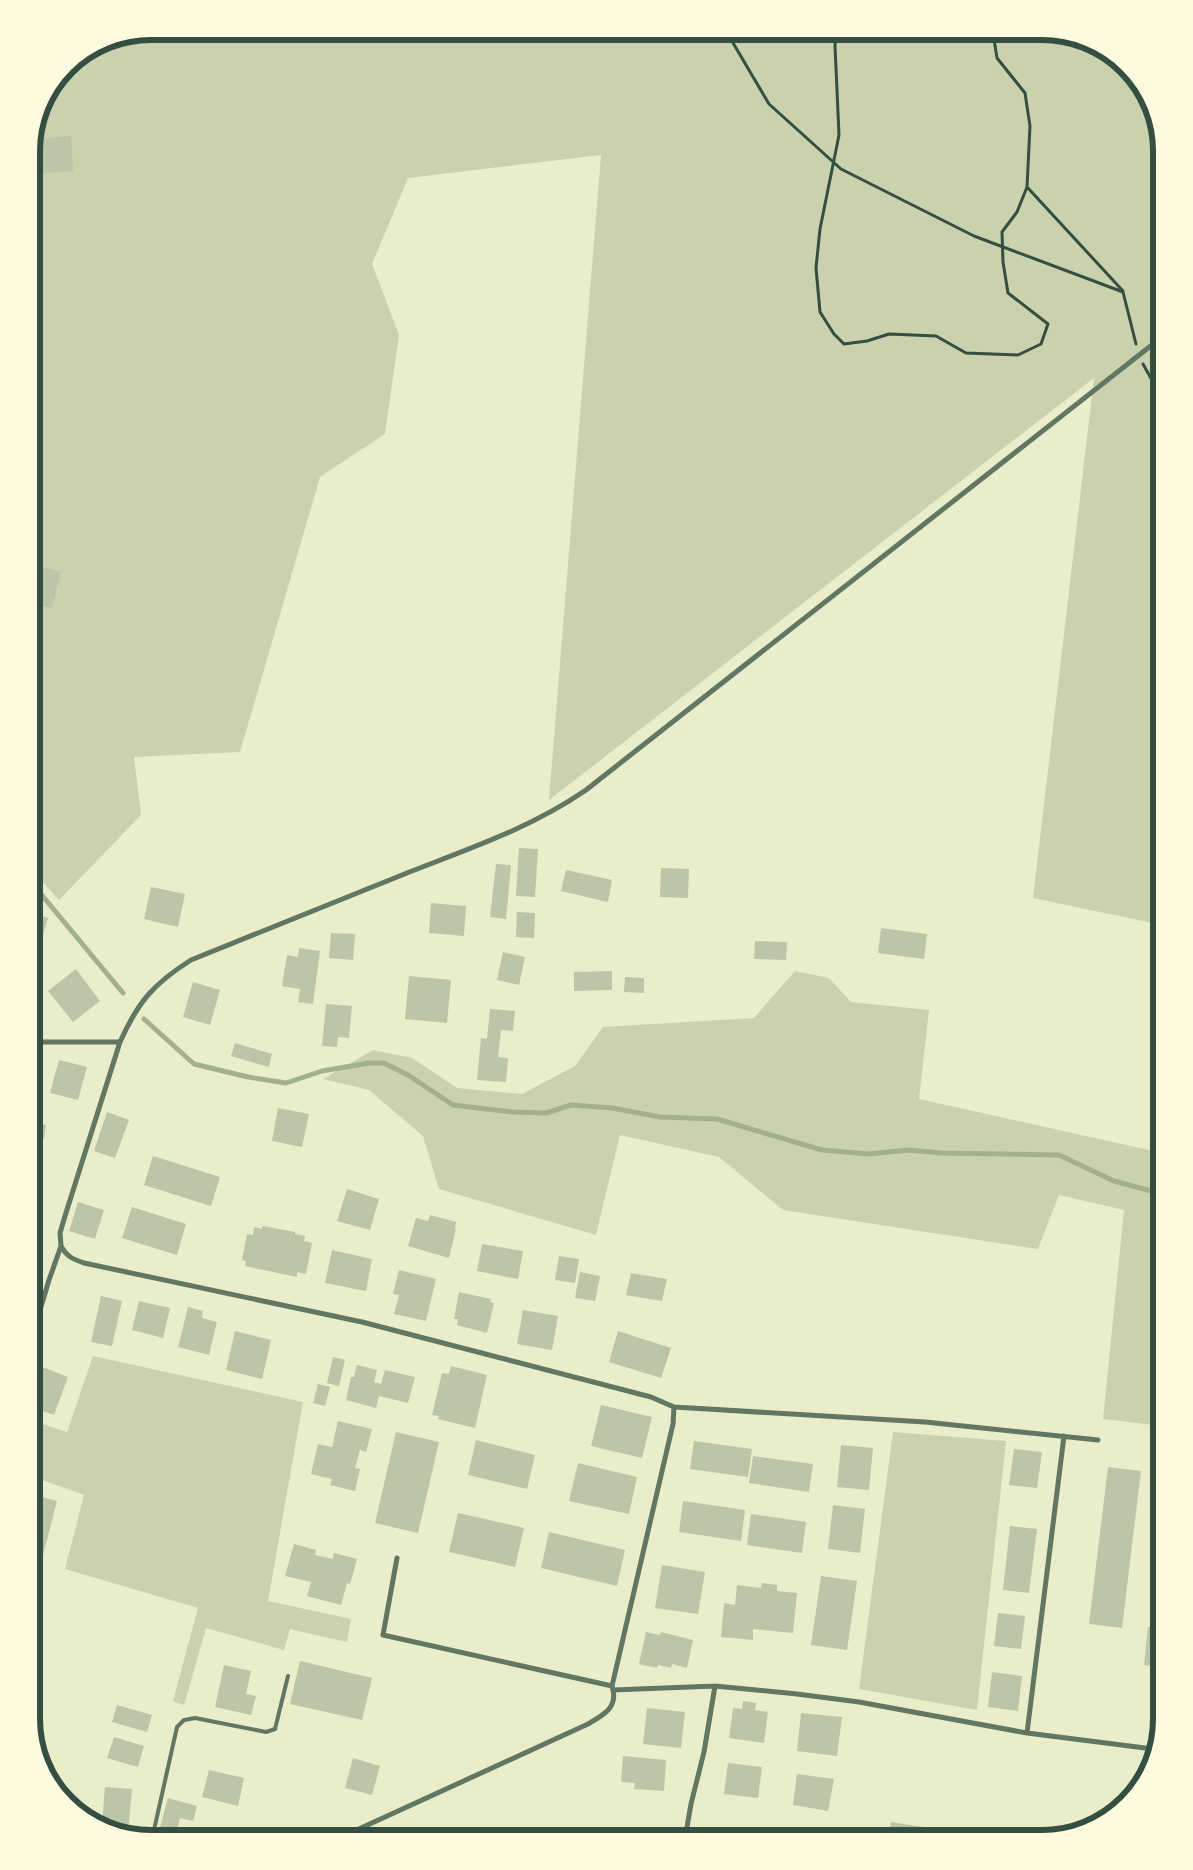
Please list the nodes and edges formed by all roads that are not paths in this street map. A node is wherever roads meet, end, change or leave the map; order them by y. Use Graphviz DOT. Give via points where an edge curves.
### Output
graph roads {
  1 [pos="1153,344"];
  2 [pos="40,1042"];
  3 [pos="120,1042"];
  4 [pos="61,1246"];
  5 [pos="40,1310"];
  6 [pos="674,1408"];
  7 [pos="1064,1436"];
  8 [pos="1098,1440"];
  9 [pos="397,1558"];
  10 [pos="288,1676"];
  11 [pos="715,1686"];
  12 [pos="612,1688"];
  13 [pos="1027,1733"];
  14 [pos="1149,1748"];
  15 [pos="154,1830"];
  16 [pos="355,1830"];
  17 [pos="686,1830"];
  1 -- 3 [label="street" via="560,808 484,843 191,960 167,975 146,996"];
  2 -- 3 [label="street"];
  3 -- 4 [label="street" via="62,1224"];
  4 -- 5 [label="street"];
  4 -- 6 [label="street" via="66,1255 84,1263 362,1322 651,1397"];
  6 -- 7 [label="street" via="925,1422"];
  6 -- 12 [label="street"];
  7 -- 8 [label="street"];
  7 -- 13 [label="street"];
  9 -- 12 [label="street" via="383,1635"];
  10 -- 15 [label="lane" via="275,1729 266,1732 195,1718 184,1720 177,1727"];
  11 -- 12 [label="street"];
  11 -- 13 [label="street" via="859,1702"];
  11 -- 17 [label="street"];
  12 -- 16 [label="street" via="613,1706 588,1724"];
  13 -- 14 [label="street"];
}
